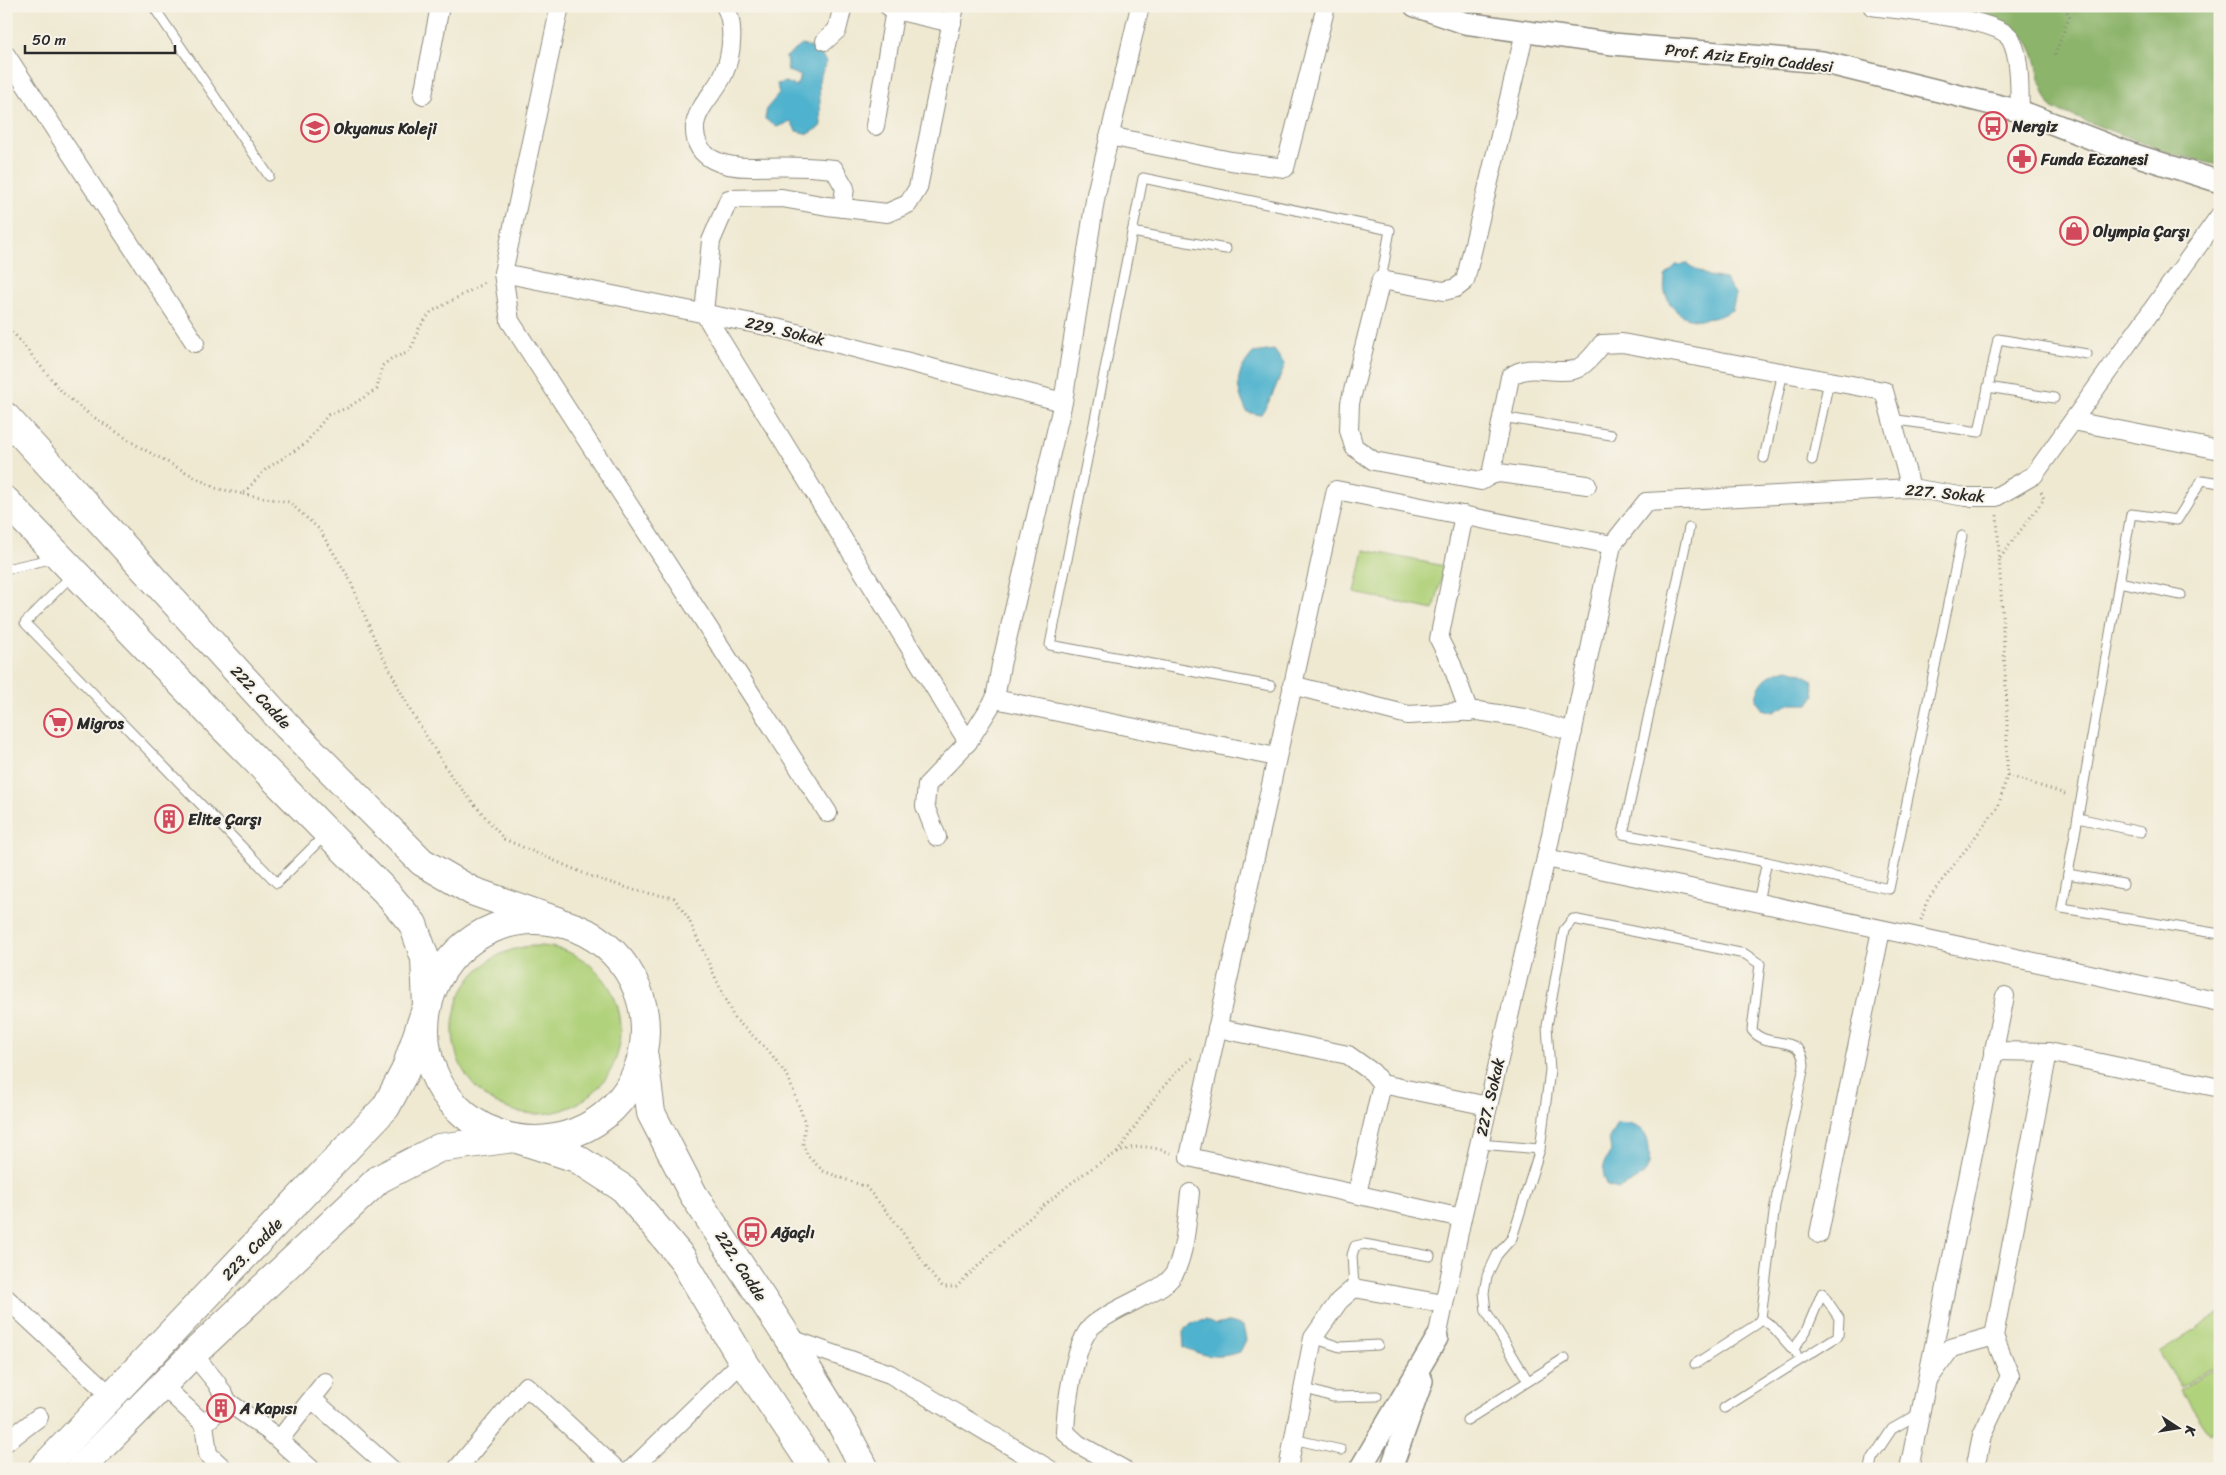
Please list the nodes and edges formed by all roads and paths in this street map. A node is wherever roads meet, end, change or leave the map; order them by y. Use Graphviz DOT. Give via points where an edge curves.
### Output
graph roads {
  1 [pos="153,6"];
  2 [pos="440,6"];
  3 [pos="560,6"];
  4 [pos="725,6"];
  5 [pos="843,6"];
  6 [pos="1140,6"];
  7 [pos="1326,6"];
  8 [pos="1415,6"];
  9 [pos="1872,6"];
  10 [pos="2065,6"];
  11 [pos="892,8"];
  12 [pos="953,15"];
  13 [pos="1525,32"];
  14 [pos="824,41"];
  15 [pos="6,55"];
  16 [pos="2055,55"];
  17 [pos="423,95"];
  18 [pos="2020,111"];
  19 [pos="875,126"];
  20 [pos="1109,136"];
  21 [pos="269,176"];
  22 [pos="2220,182"];
  23 [pos="842,208"];
  24 [pos="2220,215"];
  25 [pos="1132,232"];
  26 [pos="1226,249"];
  27 [pos="504,273"];
  28 [pos="1381,280"];
  29 [pos="704,313"];
  30 [pos="6,324"];
  31 [pos="195,343"];
  32 [pos="2087,354"];
  33 [pos="1783,372"];
  34 [pos="1829,381"];
  35 [pos="1988,387"];
  36 [pos="2054,398"];
  37 [pos="1063,402"];
  38 [pos="6,417"];
  39 [pos="1502,418"];
  40 [pos="1891,419"];
  41 [pos="2073,421"];
  42 [pos="1611,435"];
  43 [pos="2220,450"];
  44 [pos="1764,458"];
  45 [pos="1812,460"];
  46 [pos="1491,475"];
  47 [pos="2034,475"];
  48 [pos="2220,483"];
  49 [pos="1587,485"];
  50 [pos="1911,488"];
  51 [pos="243,494"];
  52 [pos="1996,497"];
  53 [pos="6,501"];
  54 [pos="1464,515"];
  55 [pos="1689,528"];
  56 [pos="1962,536"];
  57 [pos="1612,545"];
  58 [pos="2000,558"];
  59 [pos="67,565"];
  60 [pos="6,569"];
  61 [pos="2119,582"];
  62 [pos="2181,595"];
  63 [pos="1292,684"];
  64 [pos="1271,686"];
  65 [pos="995,699"];
  66 [pos="1469,712"];
  67 [pos="1573,732"];
  68 [pos="968,742"];
  69 [pos="1276,757"];
  70 [pos="2007,775"];
  71 [pos="2081,799"];
  72 [pos="828,813"];
  73 [pos="2078,818"];
  74 [pos="327,832"];
  75 [pos="2141,832"];
  76 [pos="937,837"];
  77 [pos="1546,858"];
  78 [pos="1767,862"];
  79 [pos="2068,874"];
  80 [pos="2123,884"];
  81 [pos="1758,901"];
  82 [pos="557,921"];
  83 [pos="1881,930"];
  84 [pos="2220,934"];
  85 [pos="1916,937"];
  86 [pos="2005,996"];
  87 [pos="2220,1002"];
  88 [pos="427,1006"];
  89 [pos="1217,1028"];
  90 [pos="1993,1051"];
  91 [pos="2048,1052"];
  92 [pos="643,1054"];
  93 [pos="1193,1057"];
  94 [pos="1382,1084"];
  95 [pos="2220,1088"];
  96 [pos="1488,1106"];
  97 [pos="514,1138"];
  98 [pos="1479,1144"];
  99 [pos="1540,1149"];
  100 [pos="1117,1153"];
  101 [pos="1189,1157"];
  102 [pos="1190,1193"];
  103 [pos="1357,1194"];
  104 [pos="1462,1218"];
  105 [pos="1818,1234"];
  106 [pos="1430,1256"];
  107 [pos="1354,1288"];
  108 [pos="6,1298"];
  109 [pos="1444,1304"];
  110 [pos="1761,1318"];
  111 [pos="1994,1336"];
  112 [pos="788,1338"];
  113 [pos="1313,1338"];
  114 [pos="1437,1338"];
  115 [pos="1378,1345"];
  116 [pos="1793,1350"];
  117 [pos="193,1354"];
  118 [pos="1565,1358"];
  119 [pos="1801,1360"];
  120 [pos="743,1361"];
  121 [pos="1695,1364"];
  122 [pos="1528,1381"];
  123 [pos="325,1382"];
  124 [pos="1926,1383"];
  125 [pos="162,1385"];
  126 [pos="1303,1388"];
  127 [pos="111,1396"];
  128 [pos="1377,1396"];
  129 [pos="312,1399"];
  130 [pos="228,1402"];
  131 [pos="1724,1408"];
  132 [pos="1920,1412"];
  133 [pos="39,1416"];
  134 [pos="1466,1420"];
  135 [pos="204,1424"];
  136 [pos="1294,1439"];
  137 [pos="280,1440"];
  138 [pos="6,1442"];
  139 [pos="1341,1450"];
  140 [pos="221,1468"];
  141 [pos="42,1469"];
  142 [pos="80,1469"];
  143 [pos="311,1469"];
  144 [pos="391,1469"];
  145 [pos="457,1469"];
  146 [pos="616,1469"];
  147 [pos="632,1469"];
  148 [pos="815,1469"];
  149 [pos="865,1469"];
  150 [pos="1049,1469"];
  151 [pos="1123,1469"];
  152 [pos="1288,1469"];
  153 [pos="1360,1469"];
  154 [pos="1391,1469"];
  155 [pos="1870,1469"];
  156 [pos="1909,1469"];
  157 [pos="1975,1469"];
  1 -- 21 [label="lane"];
  2 -- 17 [label="street"];
  3 -- 27 [label="street"];
  4 -- 23 [label="street" via="731,39 724,73 695,125 700,148 716,162 734,168 796,165 834,169 845,188"];
  5 -- 14 [label="street" via="837,30"];
  6 -- 20 [label="street"];
  7 -- 20 [label="street" via="1285,168 1231,162"];
  8 -- 13 [label="street, Prof. Aziz Ergin Caddesi" via="1466,23"];
  9 -- 18 [label="street" via="1963,19 1999,29 2011,39 2019,69"];
  10 -- 16 [label="path" via="2069,17"];
  11 -- 12 [label="street"];
  11 -- 19 [label="street"];
  12 -- 23 [label="street" via="918,188 908,204 887,213"];
  13 -- 18 [label="street, Prof. Aziz Ergin Caddesi" via="1613,44 1822,62"];
  13 -- 28 [label="street" via="1466,281 1456,288 1444,290"];
  15 -- 31 [label="street"];
  18 -- 22 [label="street, Prof. Aziz Ergin Caddesi" via="2129,153"];
  20 -- 37 [label="street" via="1096,194"];
  23 -- 29 [label="street" via="782,198 729,199 711,241"];
  24 -- 41 [label="street, 227. Sokak"];
  25 -- 26 [label="lane"];
  25 -- 28 [label="lane" via="1143,178 1390,230"];
  25 -- 64 [label="lane" via="1050,645"];
  27 -- 29 [label="street, 229. Sokak"];
  27 -- 51 [label="path" via="431,312 407,352 382,366 377,389 347,408 328,415 306,444 266,469"];
  27 -- 72 [label="street" via="510,321"];
  28 -- 46 [label="street" via="1350,404 1348,430 1354,447 1374,461 1481,481"];
  29 -- 37 [label="street, 229. Sokak" via="781,329"];
  29 -- 68 [label="street"];
  30 -- 51 [label="path" via="63,394 89,414 138,446 215,488"];
  32 -- 35 [label="lane" via="1998,339"];
  33 -- 34 [label="street"];
  33 -- 39 [label="street" via="1622,343 1602,344 1574,370 1531,369 1515,373 1510,377"];
  33 -- 44 [label="lane"];
  34 -- 40 [label="street" via="1884,391"];
  34 -- 45 [label="lane"];
  35 -- 36 [label="lane"];
  35 -- 40 [label="lane" via="1979,432"];
  37 -- 65 [label="street"];
  38 -- 82 [label="main road, 222. Cadde" via="287,726 422,862 472,891"];
  39 -- 42 [label="lane"];
  39 -- 46 [label="street"];
  40 -- 50 [label="street"];
  41 -- 43 [label="street"];
  41 -- 47 [label="street, 227. Sokak"];
  46 -- 49 [label="street" via="1500,473"];
  47 -- 52 [label="street, 227. Sokak"];
  47 -- 58 [label="path" via="2044,499"];
  48 -- 61 [label="lane" via="2202,480 2177,520 2131,514"];
  50 -- 52 [label="street, 227. Sokak" via="1966,497"];
  50 -- 57 [label="street, 227. Sokak" via="1646,502"];
  51 -- 100 [label="path" via="289,502 319,529 349,578 410,710 453,779 504,839 590,876 637,891 674,898 688,918 734,1018 769,1051 788,1077 805,1122 803,1144 808,1156 823,1171 866,1187 943,1287 956,1287 1069,1184"];
  52 -- 58 [label="path"];
  53 -- 59 [label="main road"];
  54 -- 57 [label="street"];
  54 -- 63 [label="street" via="1336,490"];
  54 -- 66 [label="street" via="1439,639"];
  55 -- 78 [label="lane" via="1623,834"];
  56 -- 78 [label="lane" via="1889,889"];
  57 -- 67 [label="street, 227. Sokak"];
  58 -- 70 [label="path"];
  59 -- 60 [label="lane"];
  59 -- 74 [label="main road"];
  59 -- 74 [label="lane" via="25,623 277,883"];
  61 -- 62 [label="lane"];
  61 -- 71 [label="lane"];
  63 -- 66 [label="street" via="1408,715"];
  63 -- 69 [label="street"];
  65 -- 68 [label="street"];
  65 -- 69 [label="street"];
  66 -- 67 [label="street" via="1524,718"];
  67 -- 77 [label="street, 227. Sokak"];
  68 -- 76 [label="street" via="927,785 925,806"];
  69 -- 89 [label="street"];
  70 -- 71 [label="path"];
  70 -- 85 [label="path" via="1998,807 1928,899"];
  71 -- 73 [label="lane"];
  73 -- 75 [label="lane"];
  73 -- 79 [label="lane"];
  74 -- 88 [label="main road" via="413,924 425,958"];
  77 -- 81 [label="street"];
  77 -- 96 [label="street, 227. Sokak"];
  78 -- 81 [label="lane"];
  79 -- 80 [label="lane"];
  79 -- 84 [label="lane" via="2062,908"];
  81 -- 83 [label="street"];
  82 -- 88 [label="main road, 223. Cadde" via="514,922 490,929 462,947 440,974"];
  82 -- 92 [label="main road, 222. Cadde" via="590,933 617,955 636,984 645,1018"];
  83 -- 85 [label="street"];
  83 -- 105 [label="street"];
  85 -- 87 [label="street"];
  86 -- 90 [label="street"];
  88 -- 97 [label="main road" via="425,1041 434,1075 454,1104 481,1126"];
  88 -- 127 [label="main road, 223. Cadde" via="405,1071 386,1107"];
  89 -- 94 [label="street" via="1348,1055 1372,1072"];
  89 -- 101 [label="street"];
  90 -- 91 [label="street"];
  90 -- 124 [label="street"];
  91 -- 95 [label="street"];
  91 -- 111 [label="street"];
  92 -- 97 [label="main road" via="631,1086 609,1112 581,1131 548,1140"];
  92 -- 112 [label="main road, 222. Cadde" via="655,1122 693,1194"];
  93 -- 100 [label="path" via="1179,1068 1147,1108"];
  94 -- 96 [label="street"];
  94 -- 103 [label="street"];
  96 -- 98 [label="street, 227. Sokak"];
  97 -- 117 [label="main road, 223. Cadde" via="439,1148 379,1179"];
  97 -- 120 [label="main road" via="576,1158 624,1189 682,1258"];
  98 -- 99 [label="lane"];
  98 -- 104 [label="street, 227. Sokak"];
  99 -- 110 [label="lane" via="1550,1070 1547,1026 1564,930 1573,919 1745,954 1756,960 1760,964 1752,1030 1757,1037 1798,1047 1803,1054 1804,1066 1775,1205"];
  99 -- 122 [label="lane" via="1512,1238 1504,1245 1491,1268 1484,1293 1486,1311"];
  100 -- 101 [label="path" via="1138,1146"];
  101 -- 103 [label="street"];
  102 -- 151 [label="street" via="1175,1273 1163,1285 1092,1326 1083,1337 1076,1365 1065,1432 1078,1444"];
  103 -- 104 [label="street"];
  104 -- 109 [label="street, 227. Sokak"];
  106 -- 107 [label="lane" via="1364,1244 1355,1246 1352,1255"];
  107 -- 109 [label="street"];
  107 -- 113 [label="street" via="1334,1307"];
  108 -- 127 [label="street"];
  109 -- 114 [label="street, 227. Sokak"];
  110 -- 116 [label="lane" via="1773,1326"];
  110 -- 121 [label="lane" via="1757,1324"];
  111 -- 124 [label="street" via="1951,1348"];
  111 -- 157 [label="street" via="2010,1376 1982,1435"];
  112 -- 149 [label="main road, 222. Cadde"];
  112 -- 150 [label="street" via="890,1374"];
  113 -- 115 [label="lane" via="1340,1347"];
  113 -- 126 [label="street"];
  114 -- 153 [label="street"];
  114 -- 154 [label="street"];
  116 -- 119 [label="lane"];
  116 -- 119 [label="lane" via="1806,1330 1822,1292 1839,1318 1838,1336"];
  117 -- 125 [label="main road, 223. Cadde"];
  117 -- 130 [label="street"];
  118 -- 122 [label="lane"];
  119 -- 131 [label="lane"];
  120 -- 147 [label="street"];
  120 -- 148 [label="main road"];
  122 -- 134 [label="lane"];
  123 -- 129 [label="street"];
  124 -- 132 [label="street"];
  125 -- 135 [label="street"];
  125 -- 142 [label="main road, 223. Cadde"];
  126 -- 128 [label="lane" via="1333,1397"];
  126 -- 136 [label="street"];
  127 -- 141 [label="main road, 223. Cadde"];
  129 -- 137 [label="street"];
  129 -- 144 [label="street"];
  130 -- 135 [label="street"];
  130 -- 137 [label="street"];
  132 -- 155 [label="lane" via="1892,1429 1872,1459"];
  132 -- 156 [label="street"];
  133 -- 138 [label="street"];
  135 -- 140 [label="street" via="208,1454"];
  136 -- 139 [label="lane"];
  136 -- 152 [label="street"];
  137 -- 143 [label="street"];
  145 -- 146 [label="street" via="526,1386"];
}
